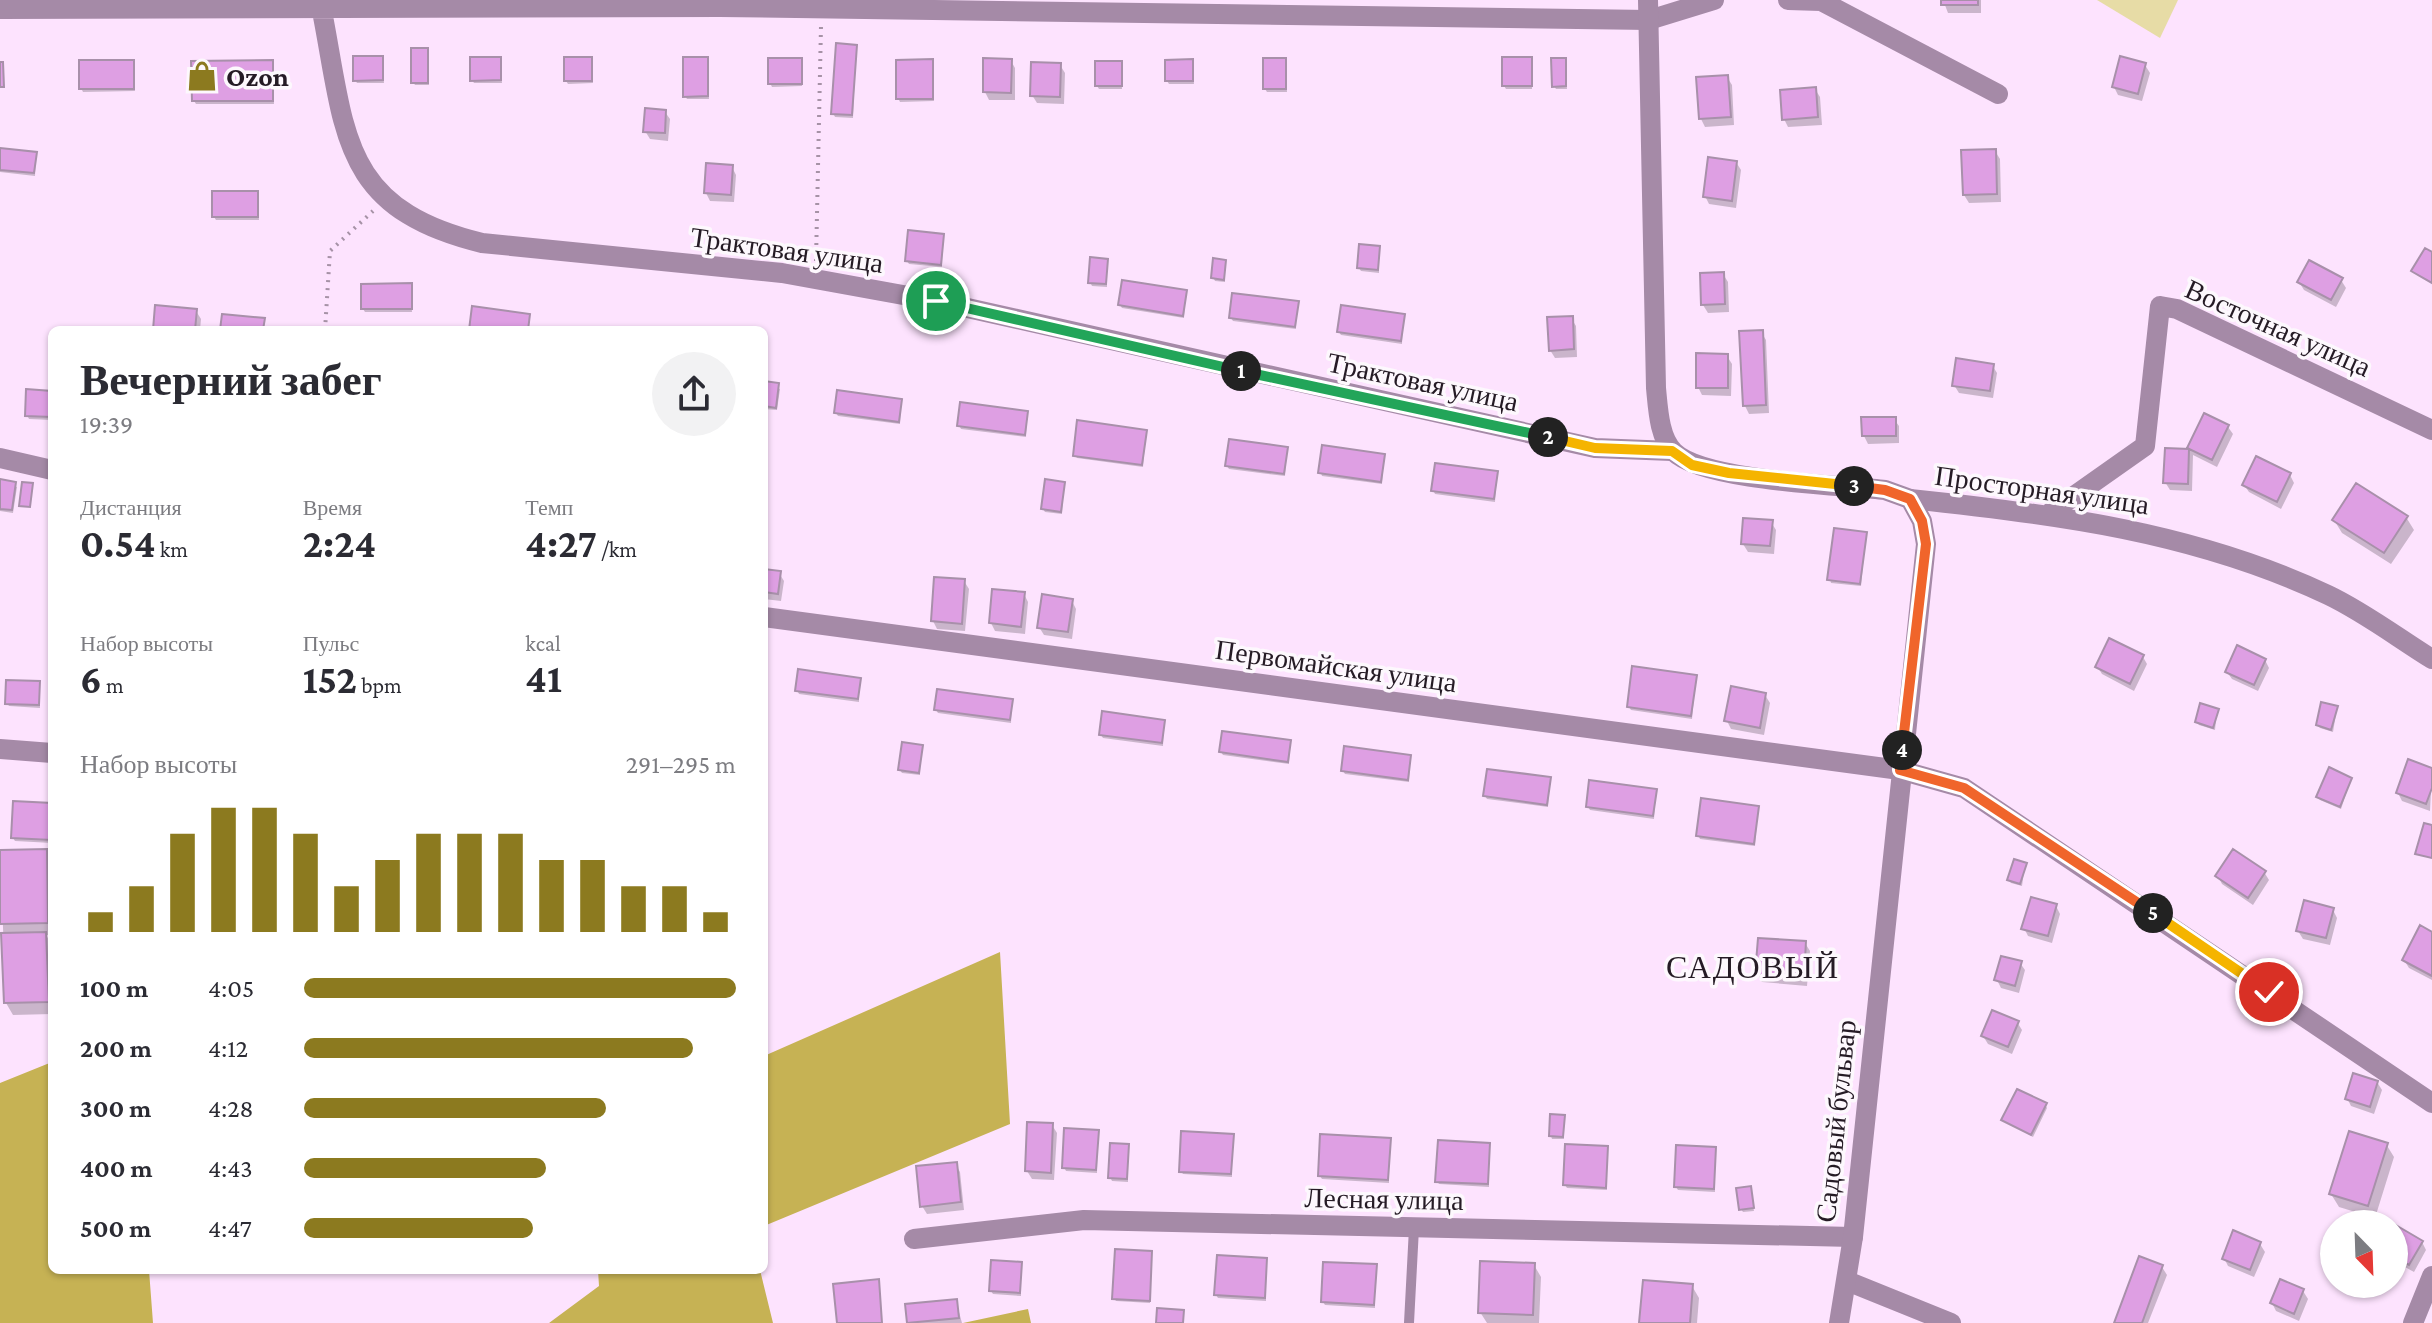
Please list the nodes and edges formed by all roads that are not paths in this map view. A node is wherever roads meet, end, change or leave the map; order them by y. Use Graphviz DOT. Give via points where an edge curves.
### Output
graph roads {
  1 [pos="1714,0"];
  2 [pos="1788,0"];
  3 [pos="321,3"];
  4 [pos="721,4"];
  5 [pos="0,9"];
  6 [pos="1649,10"];
  7 [pos="1998,94"];
  8 [pos="2432,430"];
  9 [pos="1672,451"];
  10 [pos="0,458"];
  11 [pos="48,469"];
  12 [pos="1910,499"];
  13 [pos="2050,513"];
  14 [pos="768,618"];
  15 [pos="2432,659"];
  16 [pos="0,749"];
  17 [pos="48,753"];
  18 [pos="1900,770"];
  19 [pos="2432,1103"];
  20 [pos="1414,1228"];
  21 [pos="1853,1237"];
  22 [pos="914,1239"];
  23 [pos="2432,1276"];
  24 [pos="1847,1281"];
  25 [pos="1409,1323"];
  26 [pos="1839,1323"];
  27 [pos="1951,1323"];
  28 [pos="2413,1323"];
  1 -- 6 [label="street"];
  2 -- 7 [label="street" via="1821,1"];
  3 -- 4 [label="street"];
  3 -- 5 [label="street"];
  3 -- 9 [label="street, Трактовая улица" via="351,150 386,199 441,233 482,243 816,279 1595,448"];
  4 -- 6 [label="street"];
  6 -- 9 [label="street" via="1656,388 1659,420"];
  8 -- 13 [label="street, Восточная улица" via="2177,309 2160,306 2145,446"];
  9 -- 12 [label="street, Просторная улица" via="1692,465 1729,473 1885,490"];
  10 -- 11 [label="street"];
  12 -- 13 [label="street, Просторная улица"];
  12 -- 18 [label="street, Садовый бульвар" via="1926,544"];
  13 -- 15 [label="street, Просторная улица" via="2144,530 2239,559 2330,596"];
  14 -- 18 [label="street, Первомайская улица"];
  16 -- 17 [label="street"];
  18 -- 19 [label="street, Первомайская улица" via="1964,788 2013,818"];
  18 -- 21 [label="street, Садовый бульвар"];
  20 -- 21 [label="street, Лесная улица"];
  20 -- 22 [label="street, Лесная улица" via="1084,1220"];
  20 -- 25 [label="lane"];
  21 -- 24 [label="street, Садовый бульвар"];
  23 -- 28 [label="street"];
  24 -- 26 [label="street, Садовый бульвар"];
  24 -- 27 [label="street"];
}
